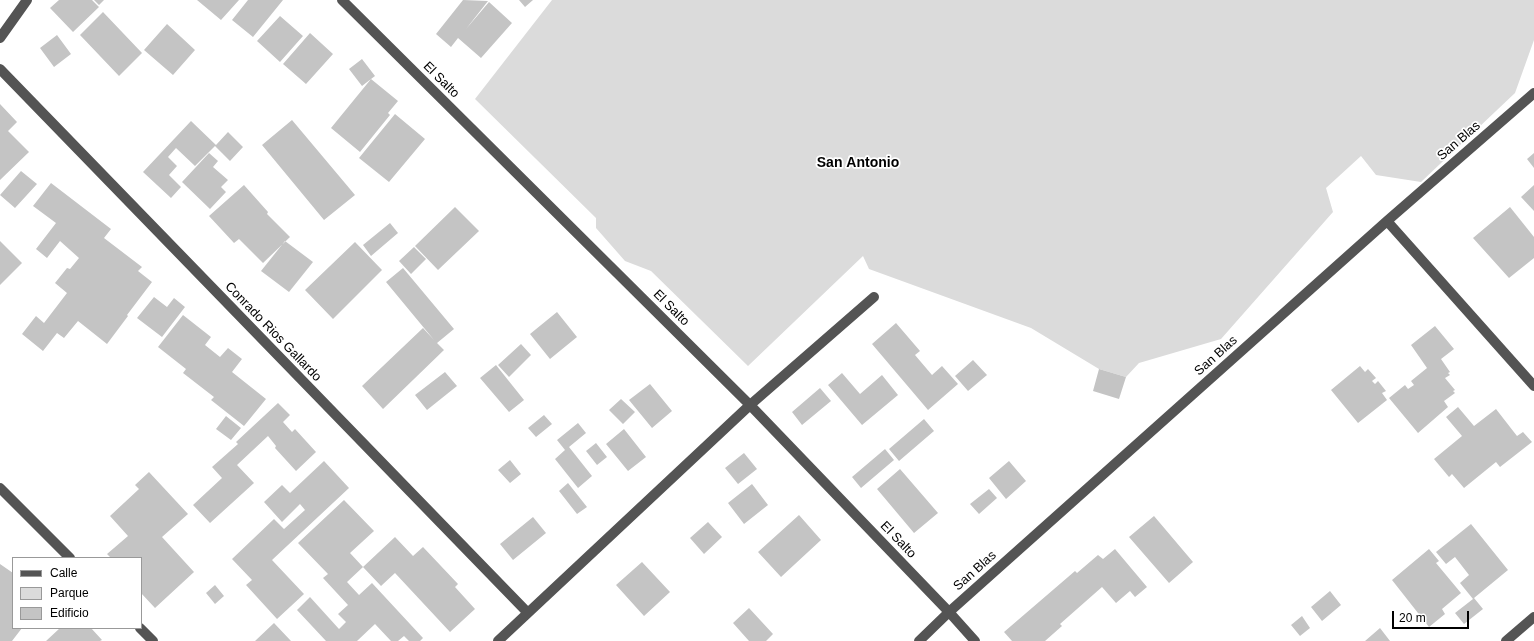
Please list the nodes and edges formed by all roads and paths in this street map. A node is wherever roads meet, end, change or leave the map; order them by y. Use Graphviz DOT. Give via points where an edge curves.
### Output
graph roads {
  1 [pos="27,0"];
  2 [pos="342,0"];
  3 [pos="0,38"];
  4 [pos="0,69"];
  5 [pos="1534,93"];
  6 [pos="1387,221"];
  7 [pos="874,297"];
  8 [pos="1534,386"];
  9 [pos="750,405"];
  10 [pos="0,488"];
  11 [pos="69,557"];
  12 [pos="949,612"];
  13 [pos="528,613"];
  14 [pos="1534,617"];
  15 [pos="141,629"];
  16 [pos="153,641"];
  17 [pos="498,641"];
  18 [pos="919,641"];
  19 [pos="975,641"];
  20 [pos="1506,641"];
  1 -- 3 [label="street"];
  2 -- 9 [label="street, El Salto"];
  4 -- 13 [label="street, Conrado Rios Gallardo"];
  5 -- 6 [label="street, San Blas"];
  6 -- 8 [label="street"];
  6 -- 12 [label="street, San Blas"];
  7 -- 9 [label="street"];
  9 -- 12 [label="street, El Salto"];
  9 -- 13 [label="street"];
  10 -- 11 [label="street"];
  12 -- 18 [label="street, San Blas"];
  12 -- 19 [label="street, El Salto"];
  13 -- 17 [label="street"];
  14 -- 20 [label="street"];
  15 -- 16 [label="street"];
}
